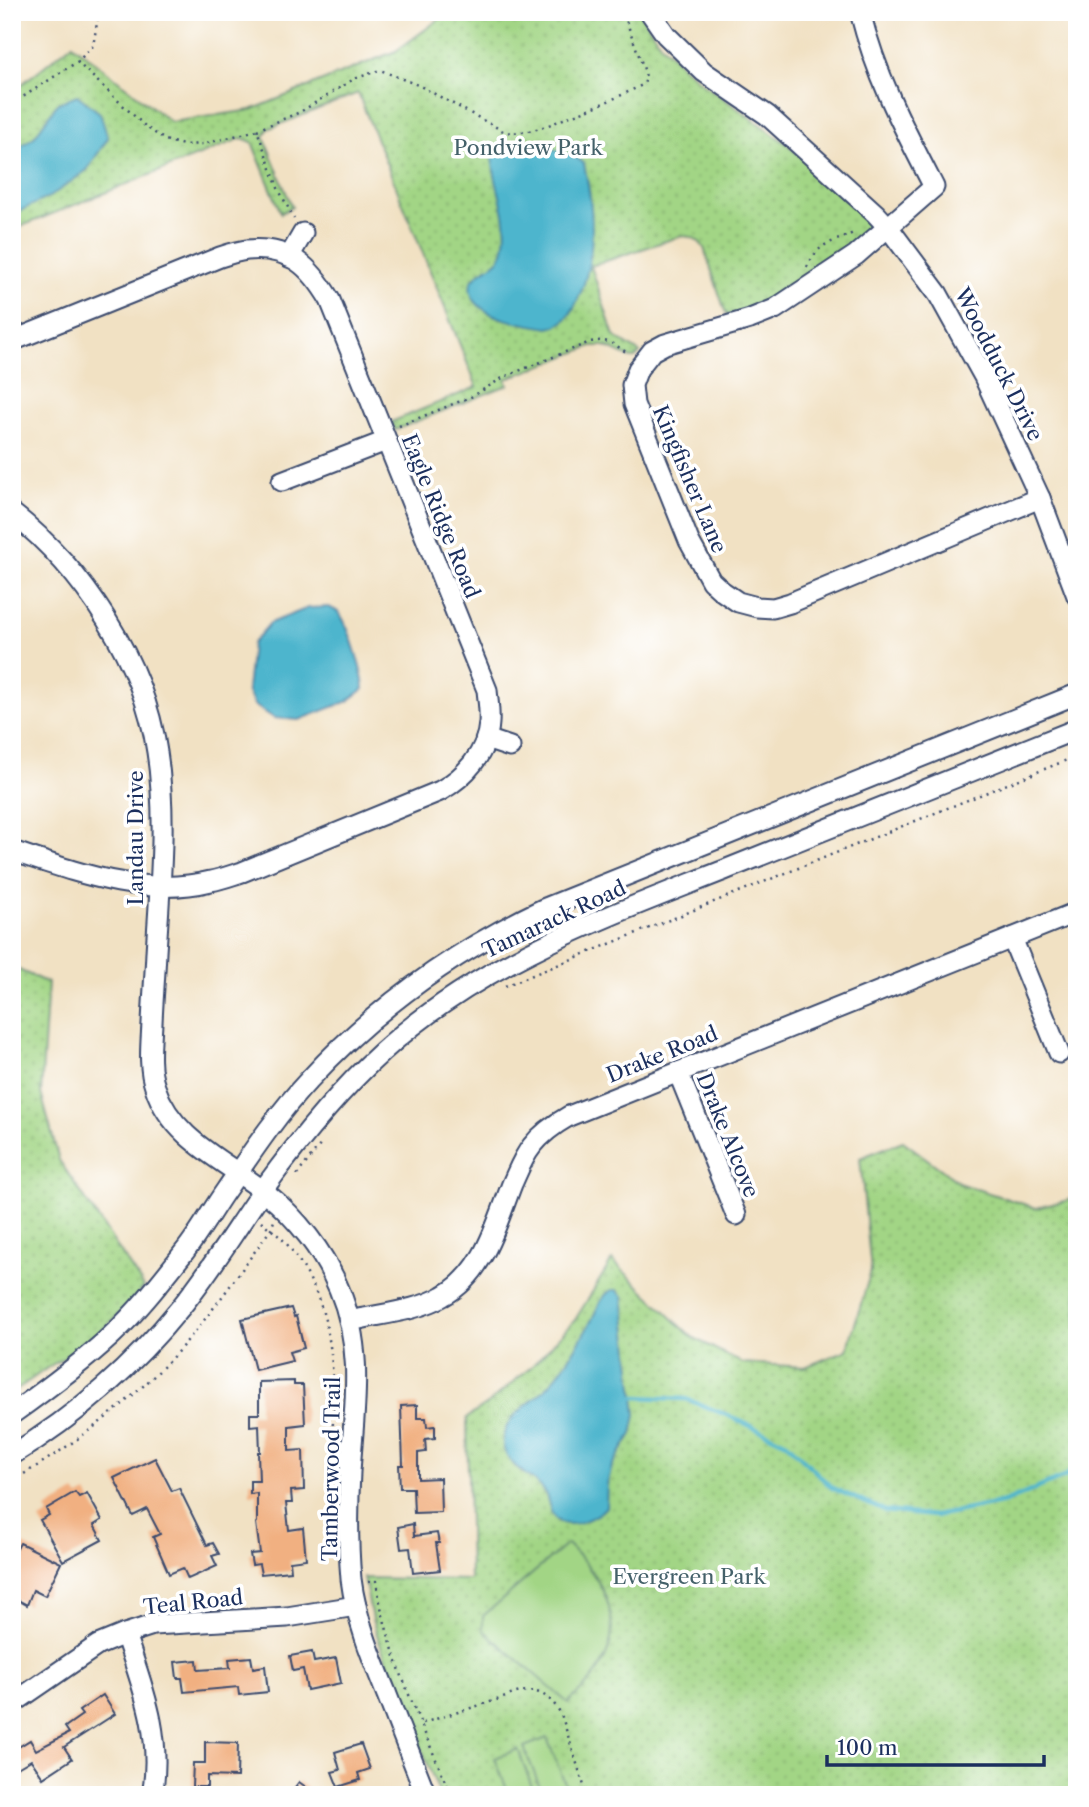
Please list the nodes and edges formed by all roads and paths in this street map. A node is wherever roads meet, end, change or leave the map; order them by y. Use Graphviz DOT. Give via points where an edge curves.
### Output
graph roads {
  1 [pos="99,12"];
  2 [pos="623,12"];
  3 [pos="860,12"];
  4 [pos="651,13"];
  5 [pos="77,62"];
  6 [pos="12,104"];
  7 [pos="257,130"];
  8 [pos="888,227"];
  9 [pos="857,231"];
  10 [pos="303,233"];
  11 [pos="289,257"];
  12 [pos="804,273"];
  13 [pos="12,341"];
  14 [pos="643,362"];
  15 [pos="385,436"];
  16 [pos="282,481"];
  17 [pos="1040,498"];
  18 [pos="12,513"];
  19 [pos="1077,596"];
  20 [pos="1077,694"];
  21 [pos="1077,729"];
  22 [pos="486,739"];
  23 [pos="510,747"];
  24 [pos="1077,756"];
  25 [pos="12,851"];
  26 [pos="160,887"];
  27 [pos="1075,911"];
  28 [pos="1012,938"];
  29 [pos="505,986"];
  30 [pos="1059,1053"];
  31 [pos="678,1072"];
  32 [pos="322,1143"];
  33 [pos="238,1173"];
  34 [pos="263,1191"];
  35 [pos="280,1205"];
  36 [pos="736,1215"];
  37 [pos="271,1229"];
  38 [pos="350,1321"];
  39 [pos="12,1413"];
  40 [pos="12,1455"];
  41 [pos="332,1465"];
  42 [pos="12,1480"];
  43 [pos="376,1581"];
  44 [pos="356,1606"];
  45 [pos="125,1634"];
  46 [pos="12,1704"];
  47 [pos="422,1724"];
  48 [pos="152,1795"];
  49 [pos="426,1795"];
  50 [pos="450,1795"];
  51 [pos="587,1795"];
  1 -- 5 [label="path" via="93,46"];
  2 -- 7 [label="path" via="645,72 644,84 535,130 505,132 421,86 380,70"];
  3 -- 8 [label="street" via="893,108 934,187"];
  4 -- 8 [label="street, Woodduck Drive" via="666,35 704,72 767,115"];
  5 -- 6 [label="path"];
  5 -- 7 [label="path" via="165,140 204,144"];
  7 -- 10 [label="path" via="278,188"];
  8 -- 14 [label="street" via="775,309 665,344"];
  8 -- 17 [label="street, Woodduck Drive" via="953,318"];
  9 -- 12 [label="path" via="814,253"];
  10 -- 11 [label="street"];
  11 -- 13 [label="street, Eagle Ridge Road" via="268,250 245,250 220,257"];
  11 -- 15 [label="street, Eagle Ridge Road" via="307,267 330,300"];
  14 -- 15 [label="path" via="612,343 590,342 504,377"];
  14 -- 17 [label="street, Kingfisher Lane" via="632,385 634,404 700,564 711,581 738,601 773,608 790,603"];
  15 -- 16 [label="street"];
  15 -- 22 [label="street, Eagle Ridge Road" via="487,690"];
  17 -- 19 [label="street, Woodduck Drive"];
  18 -- 26 [label="street, Landau Drive" via="72,571 133,671 157,750 162,799"];
  20 -- 33 [label="street, Tamarack Road" via="552,905 487,938 383,1009 330,1058 283,1111"];
  21 -- 34 [label="street, Tamarack Road" via="585,926 504,965 442,1004 383,1051 334,1100"];
  22 -- 23 [label="street"];
  22 -- 26 [label="street, Eagle Ridge Road" via="457,782 440,791 242,872 210,882"];
  24 -- 29 [label="path"];
  25 -- 26 [label="street, Eagle Ridge Road" via="108,881"];
  26 -- 33 [label="street, Landau Drive" via="150,1055 154,1085 179,1129"];
  27 -- 28 [label="street, Drake Road"];
  28 -- 30 [label="street"];
  28 -- 31 [label="street, Drake Road"];
  31 -- 36 [label="street, Drake Alcove"];
  31 -- 38 [label="street, Drake Road" via="569,1116 542,1135 521,1163 479,1262 456,1289 424,1305"];
  32 -- 35 [label="path" via="290,1183"];
  33 -- 34 [label="street, Tamberwood Trail"];
  33 -- 39 [label="street, Tamarack Road" via="185,1251 133,1314 52,1386"];
  34 -- 35 [label="street, Tamberwood Trail"];
  34 -- 40 [label="street, Tamarack Road" via="153,1340 104,1388"];
  35 -- 37 [label="path"];
  35 -- 38 [label="street, Tamberwood Trail" via="328,1264"];
  37 -- 41 [label="path" via="297,1259 328,1325 333,1366"];
  37 -- 42 [label="path" via="195,1332 130,1399 49,1460"];
  38 -- 44 [label="street, Tamberwood Trail" via="357,1378 348,1523"];
  43 -- 47 [label="path" via="391,1646"];
  44 -- 45 [label="street, Teal Road" via="286,1617 153,1625"];
  44 -- 49 [label="street, Tamberwood Trail"];
  45 -- 46 [label="street, Teal Road" via="98,1645"];
  45 -- 48 [label="street" via="149,1704 155,1744"];
  47 -- 50 [label="path"];
  47 -- 51 [label="path" via="518,1692 541,1693 561,1714"];
}
